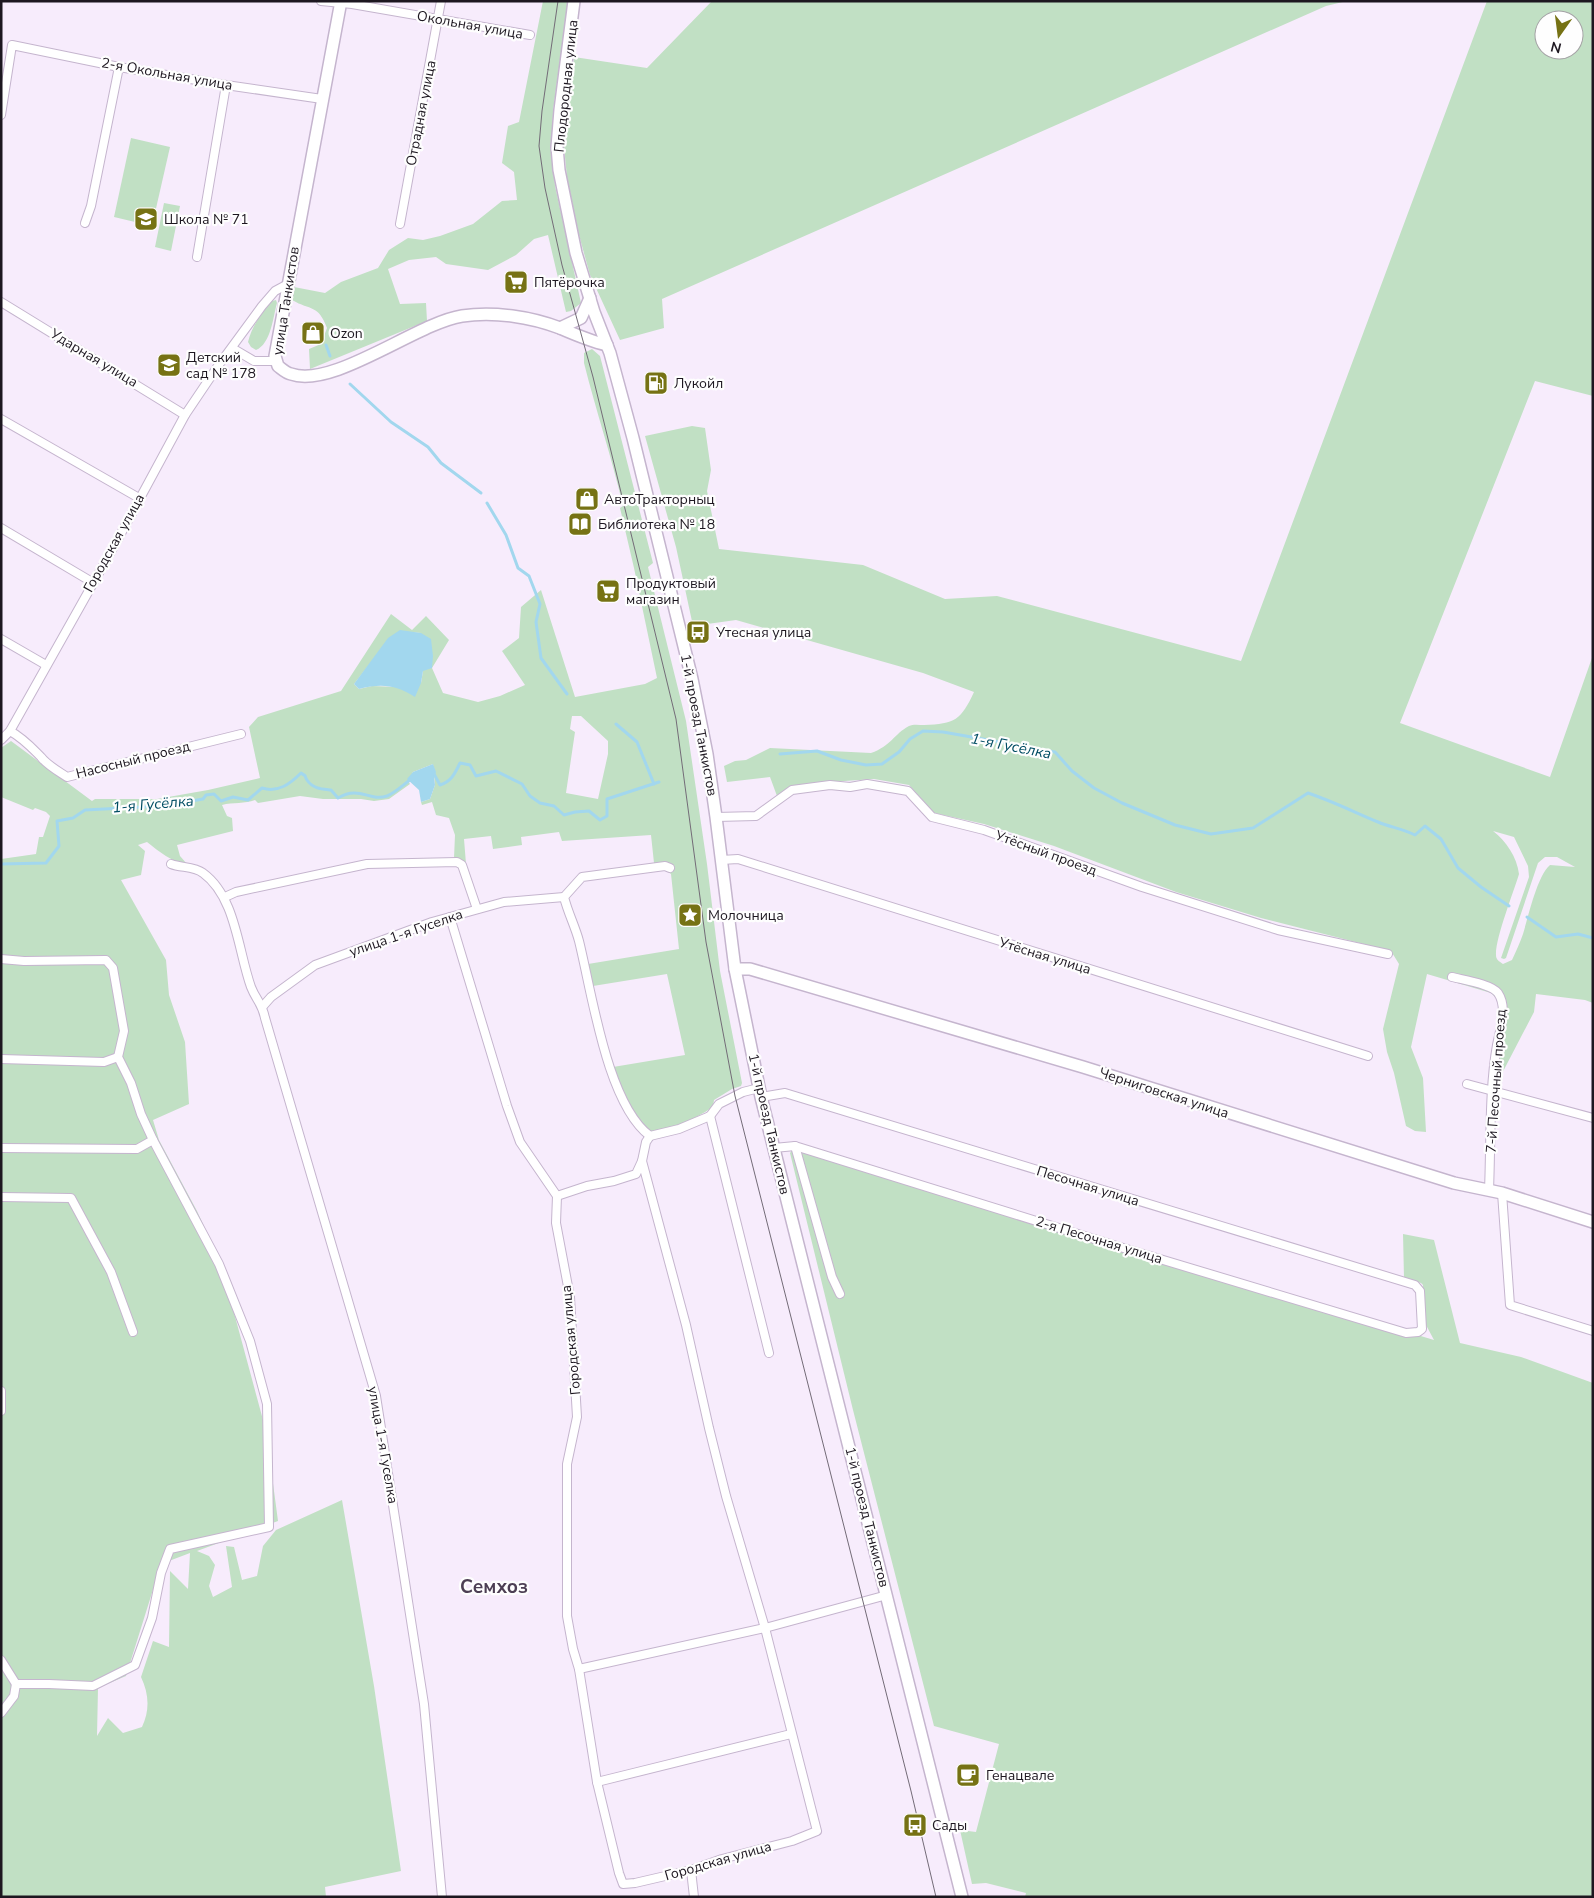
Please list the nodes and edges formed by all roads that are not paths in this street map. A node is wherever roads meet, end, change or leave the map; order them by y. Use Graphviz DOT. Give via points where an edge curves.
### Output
graph roads {
  1 [pos="322,1"];
  2 [pos="442,1"];
  3 [pos="574,1"];
  4 [pos="341,2"];
  5 [pos="438,20"];
  6 [pos="530,36"];
  7 [pos="119,66"];
  8 [pos="226,86"];
  9 [pos="322,99"];
  10 [pos="1,115"];
  11 [pos="85,222"];
  12 [pos="400,224"];
  13 [pos="197,257"];
  14 [pos="288,284"];
  15 [pos="590,298"];
  16 [pos="1,302"];
  17 [pos="560,328"];
  18 [pos="607,345"];
  19 [pos="232,348"];
  20 [pos="276,361"];
  21 [pos="185,415"];
  22 [pos="1,419"];
  23 [pos="139,498"];
  24 [pos="1,528"];
  25 [pos="92,582"];
  26 [pos="1,639"];
  27 [pos="46,666"];
  28 [pos="10,731"];
  29 [pos="241,734"];
  30 [pos="1,740"];
  31 [pos="716,817"];
  32 [pos="721,860"];
  33 [pos="171,864"];
  34 [pos="670,868"];
  35 [pos="225,897"];
  36 [pos="564,897"];
  37 [pos="477,909"];
  38 [pos="450,917"];
  39 [pos="1388,954"];
  40 [pos="1,958"];
  41 [pos="735,969"];
  42 [pos="1452,977"];
  43 [pos="263,1006"];
  44 [pos="1368,1056"];
  45 [pos="118,1057"];
  46 [pos="1,1059"];
  47 [pos="1467,1084"];
  48 [pos="1493,1090"];
  49 [pos="760,1092"];
  50 [pos="710,1116"];
  51 [pos="1593,1118"];
  52 [pos="650,1136"];
  53 [pos="153,1140"];
  54 [pos="795,1146"];
  55 [pos="1,1148"];
  56 [pos="774,1148"];
  57 [pos="642,1161"];
  58 [pos="1489,1190"];
  59 [pos="1502,1193"];
  60 [pos="557,1196"];
  61 [pos="1,1197"];
  62 [pos="1593,1222"];
  63 [pos="840,1294"];
  64 [pos="1422,1329"];
  65 [pos="1593,1331"];
  66 [pos="133,1332"];
  67 [pos="769,1353"];
  68 [pos="1,1391"];
  69 [pos="1,1411"];
  70 [pos="887,1595"];
  71 [pos="765,1628"];
  72 [pos="1,1660"];
  73 [pos="579,1669"];
  74 [pos="16,1684"];
  75 [pos="1,1713"];
  76 [pos="791,1734"];
  77 [pos="597,1782"];
  78 [pos="691,1870"];
  79 [pos="442,1897"];
  80 [pos="694,1897"];
  81 [pos="962,1897"];
  1 -- 4 [label="street, Окольная улица"];
  2 -- 5 [label="street, Отрадная улица"];
  3 -- 15 [label="main road, Плодородная улица" via="557,147 568,218"];
  4 -- 5 [label="street, Окольная улица"];
  4 -- 9 [label="main road, улица Танкистов"];
  5 -- 6 [label="street, Окольная улица"];
  5 -- 12 [label="street, Отрадная улица"];
  7 -- 8 [label="street, 2-я Окольная улица"];
  7 -- 10 [label="street, 2-я Окольная улица" via="12,44"];
  7 -- 11 [label="street"];
  8 -- 9 [label="street, 2-я Окольная улица"];
  8 -- 13 [label="street"];
  9 -- 14 [label="main road, улица Танкистов"];
  14 -- 19 [label="street, Городская улица" via="274,291"];
  14 -- 20 [label="main road, улица Танкистов"];
  15 -- 17 [label="main road" via="581,318"];
  15 -- 18 [label="main road, Плодородная улица"];
  16 -- 21 [label="street, Ударная улица"];
  17 -- 18 [label="main road, улица Танкистов"];
  17 -- 20 [label="main road, улица Танкистов" via="526,318 467,315 437,324 338,370 308,376 291,374"];
  18 -- 31 [label="main road, 1-й проезд Танкистов" via="634,438 682,633"];
  19 -- 20 [label="street" via="254,361"];
  19 -- 21 [label="street, Городская улица"];
  21 -- 23 [label="street, Городская улица"];
  22 -- 23 [label="street"];
  23 -- 25 [label="street, Городская улица"];
  24 -- 25 [label="street"];
  25 -- 27 [label="street, Городская улица"];
  26 -- 27 [label="street"];
  27 -- 28 [label="street, Городская улица"];
  28 -- 29 [label="street, Насосный проезд" via="67,777"];
  28 -- 30 [label="street, Городская улица"];
  31 -- 32 [label="main road, 1-й проезд Танкистов"];
  31 -- 39 [label="street, Утёсный проезд" via="756,816 792,790 867,784 908,791 932,817 984,830 1142,887 1278,930"];
  32 -- 41 [label="main road, 1-й проезд Танкистов"];
  32 -- 44 [label="street, Утёсная улица" via="738,859"];
  33 -- 35 [label="street, улица 1-я Гуселка" via="204,873"];
  34 -- 36 [label="street" via="582,877"];
  35 -- 37 [label="street" via="367,864 457,862 462,865"];
  35 -- 43 [label="street, улица 1-я Гуселка" via="252,989"];
  36 -- 37 [label="street, улица 1-я Гуселка" via="504,902"];
  36 -- 52 [label="street" via="578,938 609,1068 624,1106"];
  37 -- 38 [label="street, улица 1-я Гуселка"];
  38 -- 43 [label="street, улица 1-я Гуселка" via="315,965"];
  38 -- 60 [label="street" via="520,1142"];
  40 -- 45 [label="street" via="24,961 106,960 113,968 124,1030"];
  41 -- 49 [label="main road, 1-й проезд Танкистов"];
  41 -- 58 [label="main road, Черниговская улица" via="750,969 802,984 1454,1183"];
  42 -- 48 [label="street, 7-й Песочный проезд" via="1493,988 1499,994 1503,1015 1496,1048"];
  43 -- 79 [label="street, улица 1-я Гуселка" via="376,1396 424,1704"];
  45 -- 46 [label="street" via="104,1062"];
  45 -- 53 [label="street"];
  47 -- 48 [label="street"];
  48 -- 51 [label="street"];
  48 -- 58 [label="street, 7-й Песочный проезд"];
  49 -- 50 [label="street, Песочная улица" via="743,1092 719,1104"];
  49 -- 56 [label="main road, 1-й проезд Танкистов"];
  49 -- 64 [label="street, Песочная улица" via="785,1094 1415,1285 1420,1291"];
  50 -- 52 [label="street, Песочная улица" via="679,1129"];
  50 -- 67 [label="street"];
  52 -- 57 [label="street"];
  53 -- 55 [label="street" via="137,1149"];
  53 -- 74 [label="street" via="219,1264 250,1341 266,1404 269,1527 170,1549 161,1573 152,1618 135,1665 93,1686"];
  54 -- 56 [label="street, 2-я Песочная улица"];
  54 -- 63 [label="street" via="832,1277"];
  54 -- 64 [label="street, 2-я Песочная улица" via="1406,1333"];
  56 -- 70 [label="main road, 1-й проезд Танкистов"];
  57 -- 60 [label="street" via="636,1174"];
  57 -- 71 [label="street, Городская улица" via="686,1325 708,1428"];
  58 -- 59 [label="main road, Черниговская улица"];
  59 -- 62 [label="main road, Черниговская улица"];
  59 -- 65 [label="street" via="1510,1304"];
  60 -- 73 [label="street, Городская улица" via="556,1223 570,1297 575,1370 577,1417 567,1464 567,1616"];
  61 -- 66 [label="street" via="71,1198 111,1272"];
  68 -- 69 [label="street"];
  70 -- 71 [label="street"];
  70 -- 81 [label="main road, 1-й проезд Танкистов"];
  71 -- 73 [label="street"];
  71 -- 76 [label="street, Городская улица"];
  72 -- 74 [label="street"];
  73 -- 77 [label="street, Городская улица"];
  74 -- 75 [label="street" via="14,1696"];
  76 -- 77 [label="street"];
  76 -- 78 [label="street, Городская улица" via="817,1831"];
  77 -- 78 [label="street, Городская улица" via="623,1884"];
  78 -- 80 [label="street"];
}
